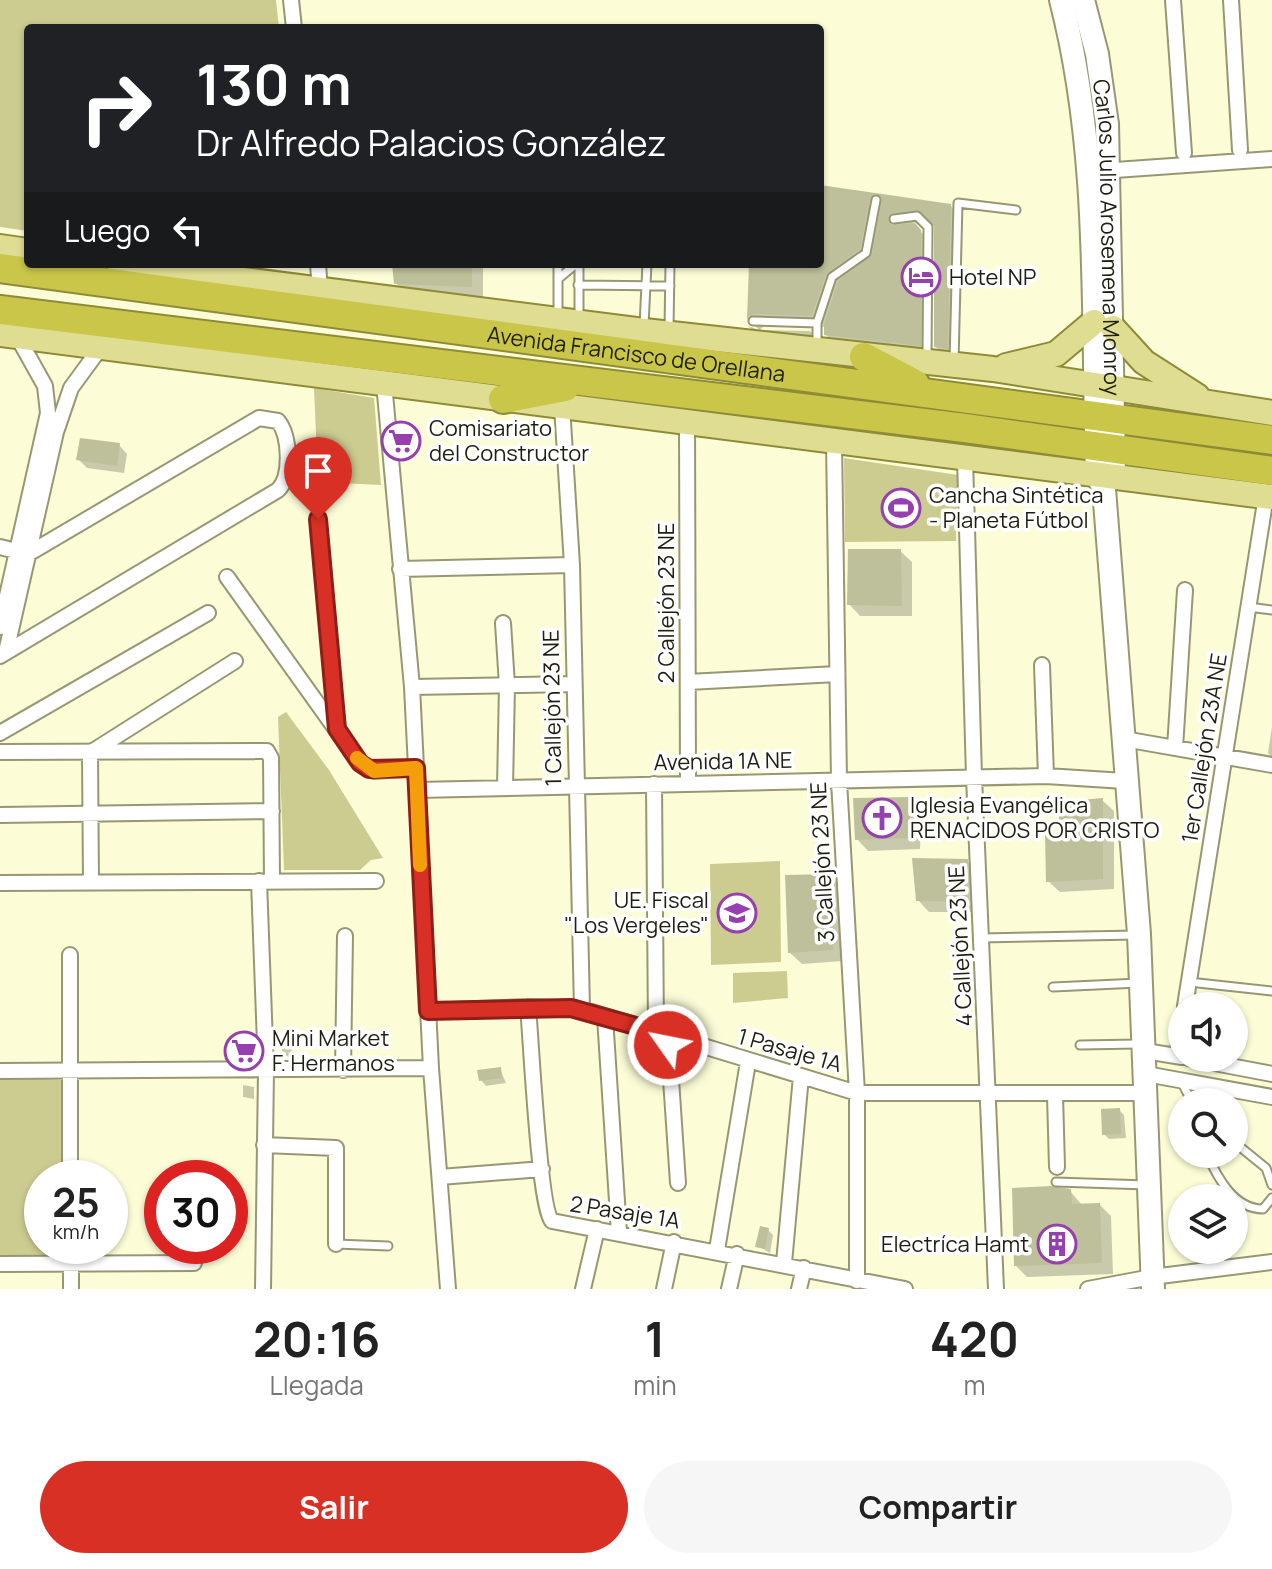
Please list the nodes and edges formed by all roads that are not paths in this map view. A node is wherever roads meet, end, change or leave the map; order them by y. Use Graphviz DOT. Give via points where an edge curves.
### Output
graph roads {
  1 [pos="291,0"];
  2 [pos="1061,0"];
  3 [pos="1083,0"];
  4 [pos="1173,0"];
  5 [pos="1231,0"];
  6 [pos="294,24"];
  7 [pos="1240,150"];
  8 [pos="1184,153"];
  9 [pos="1272,159"];
  10 [pos="1098,171"];
  11 [pos="876,200"];
  12 [pos="1016,210"];
  13 [pos="894,219"];
  14 [pos="0,247"];
  15 [pos="24,250"];
  16 [pos="0,268"];
  17 [pos="148,268"];
  18 [pos="318,268"];
  19 [pos="558,268"];
  20 [pos="573,268"];
  21 [pos="578,268"];
  22 [pos="647,268"];
  23 [pos="670,268"];
  24 [pos="558,279"];
  25 [pos="578,285"];
  26 [pos="646,286"];
  27 [pos="670,286"];
  28 [pos="320,292"];
  29 [pos="0,310"];
  30 [pos="753,321"];
  31 [pos="568,322"];
  32 [pos="817,323"];
  33 [pos="1104,325"];
  34 [pos="644,331"];
  35 [pos="669,334"];
  36 [pos="9,335"];
  37 [pos="101,347"];
  38 [pos="817,352"];
  39 [pos="864,357"];
  40 [pos="927,363"];
  41 [pos="954,365"];
  42 [pos="993,369"];
  43 [pos="598,382"];
  44 [pos="384,383"];
  45 [pos="1105,388"];
  46 [pos="942,395"];
  47 [pos="503,399"];
  48 [pos="1213,405"];
  49 [pos="562,406"];
  50 [pos="1272,413"];
  51 [pos="1106,418"];
  52 [pos="687,422"];
  53 [pos="1272,440"];
  54 [pos="834,441"];
  55 [pos="965,458"];
  56 [pos="1105,467"];
  57 [pos="1270,488"];
  58 [pos="318,519"];
  59 [pos="0,547"];
  60 [pos="22,552"];
  61 [pos="572,565"];
  62 [pos="400,569"];
  63 [pos="227,577"];
  64 [pos="1185,590"];
  65 [pos="1248,607"];
  66 [pos="1272,610"];
  67 [pos="208,613"];
  68 [pos="503,623"];
  69 [pos="0,627"];
  70 [pos="3,654"];
  71 [pos="235,661"];
  72 [pos="1042,665"];
  73 [pos="837,674"];
  74 [pos="688,682"];
  75 [pos="572,684"];
  76 [pos="507,685"];
  77 [pos="412,687"];
  78 [pos="337,729"];
  79 [pos="0,733"];
  80 [pos="1124,739"];
  81 [pos="1175,748"];
  82 [pos="0,752"];
  83 [pos="90,754"];
  84 [pos="1225,757"];
  85 [pos="1272,765"];
  86 [pos="416,768"];
  87 [pos="1046,776"];
  88 [pos="974,777"];
  89 [pos="839,781"];
  90 [pos="1125,781"];
  91 [pos="576,784"];
  92 [pos="654,784"];
  93 [pos="688,784"];
  94 [pos="505,788"];
  95 [pos="417,790"];
  96 [pos="272,811"];
  97 [pos="91,813"];
  98 [pos="0,815"];
  99 [pos="265,881"];
  100 [pos="376,881"];
  101 [pos="0,883"];
  102 [pos="91,883"];
  103 [pos="1139,934"];
  104 [pos="345,936"];
  105 [pos="981,938"];
  106 [pos="70,955"];
  107 [pos="1141,983"];
  108 [pos="1198,983"];
  109 [pos="1053,987"];
  110 [pos="1272,991"];
  111 [pos="1187,992"];
  112 [pos="528,1007"];
  113 [pos="582,1009"];
  114 [pos="428,1011"];
  115 [pos="605,1017"];
  116 [pos="662,1033"];
  117 [pos="1080,1045"];
  118 [pos="1145,1047"];
  119 [pos="1168,1053"];
  120 [pos="748,1062"];
  121 [pos="431,1068"];
  122 [pos="1248,1069"];
  123 [pos="343,1070"];
  124 [pos="0,1071"];
  125 [pos="70,1071"];
  126 [pos="266,1071"];
  127 [pos="1272,1074"];
  128 [pos="801,1076"];
  129 [pos="1181,1081"];
  130 [pos="1146,1084"];
  131 [pos="1185,1088"];
  132 [pos="857,1093"];
  133 [pos="989,1093"];
  134 [pos="1055,1095"];
  135 [pos="1272,1097"];
  136 [pos="264,1145"];
  137 [pos="1248,1153"];
  138 [pos="70,1160"];
  139 [pos="1213,1168"];
  140 [pos="542,1169"];
  141 [pos="1056,1174"];
  142 [pos="440,1177"];
  143 [pos="678,1183"];
  144 [pos="1149,1185"];
  145 [pos="1272,1185"];
  146 [pos="1272,1198"];
  147 [pos="597,1229"];
  148 [pos="619,1232"];
  149 [pos="674,1242"];
  150 [pos="336,1244"];
  151 [pos="388,1246"];
  152 [pos="717,1250"];
  153 [pos="737,1254"];
  154 [pos="1272,1262"];
  155 [pos="784,1263"];
  156 [pos="0,1264"];
  157 [pos="24,1264"];
  158 [pos="71,1264"];
  159 [pos="804,1268"];
  160 [pos="1152,1283"];
  161 [pos="863,1284"];
  162 [pos="71,1289"];
  163 [pos="263,1289"];
  164 [pos="448,1289"];
  165 [pos="583,1289"];
  166 [pos="664,1289"];
  167 [pos="729,1289"];
  168 [pos="799,1289"];
  169 [pos="905,1289"];
  170 [pos="996,1289"];
  171 [pos="1088,1289"];
  1 -- 6 [label="street"];
  2 -- 10 [label="street, Carlos Julio Arosemena Monroy"];
  3 -- 10 [label="street, Carlos Julio Arosemena Monroy" via="1105,110"];
  4 -- 8 [label="street"];
  5 -- 7 [label="street"];
  9 -- 10 [label="street"];
  10 -- 33 [label="street, Carlos Julio Arosemena Monroy"];
  11 -- 32 [label="lane" via="866,253 832,277"];
  12 -- 41 [label="lane" via="958,203"];
  13 -- 40 [label="lane" via="917,216 928,227"];
  14 -- 15 [label="main road"];
  16 -- 46 [label="highway, Avenida Francisco de Orellana"];
  17 -- 28 [label="main road, Avenida Francisco de Orellana"];
  18 -- 28 [label="street"];
  19 -- 24 [label="lane"];
  20 -- 24 [label="lane"];
  21 -- 25 [label="lane"];
  22 -- 26 [label="lane"];
  23 -- 27 [label="lane"];
  24 -- 31 [label="lane"];
  25 -- 26 [label="lane"];
  25 -- 31 [label="lane"];
  26 -- 27 [label="lane"];
  26 -- 34 [label="lane"];
  27 -- 35 [label="lane"];
  28 -- 31 [label="main road, Avenida Francisco de Orellana"];
  29 -- 43 [label="highway, Avenida Francisco de Orellana"];
  30 -- 32 [label="lane"];
  31 -- 34 [label="main road, Avenida Francisco de Orellana"];
  32 -- 38 [label="lane"];
  33 -- 42 [label="main road" via="1056,354"];
  33 -- 45 [label="street, Carlos Julio Arosemena Monroy"];
  33 -- 48 [label="main road" via="1159,373"];
  34 -- 35 [label="main road, Avenida Francisco de Orellana"];
  35 -- 38 [label="main road, Avenida Francisco de Orellana"];
  36 -- 37 [label="main road, Avenida Francisco de Orellana"];
  36 -- 60 [label="street" via="43,382 48,403"];
  37 -- 44 [label="main road, Avenida Francisco de Orellana"];
  37 -- 60 [label="street" via="69,393"];
  38 -- 39 [label="main road, Avenida Francisco de Orellana"];
  39 -- 40 [label="main road, Avenida Francisco de Orellana"];
  39 -- 46 [label="highway"];
  40 -- 41 [label="main road, Avenida Francisco de Orellana"];
  41 -- 42 [label="main road, Avenida Francisco de Orellana"];
  42 -- 45 [label="main road, Avenida Francisco de Orellana"];
  43 -- 47 [label="highway"];
  43 -- 56 [label="highway, Avenida Francisco de Orellana"];
  44 -- 47 [label="main road, Avenida Francisco de Orellana"];
  44 -- 62 [label="street"];
  45 -- 48 [label="main road, Avenida Francisco de Orellana"];
  45 -- 51 [label="street, Carlos Julio Arosemena Monroy"];
  46 -- 51 [label="highway, Avenida Francisco de Orellana"];
  47 -- 49 [label="main road, Avenida Francisco de Orellana"];
  48 -- 50 [label="main road, Avenida Francisco de Orellana"];
  49 -- 52 [label="main road, Avenida Francisco de Orellana"];
  49 -- 61 [label="street, 1 Callejón 23 NE"];
  51 -- 53 [label="highway, Avenida Francisco de Orellana"];
  51 -- 56 [label="street, Carlos Julio Arosemena Monroy"];
  52 -- 54 [label="main road, Avenida Francisco de Orellana"];
  52 -- 74 [label="street, 2 Callejón 23 NE"];
  54 -- 55 [label="main road, Avenida Francisco de Orellana"];
  54 -- 73 [label="street, 3 Callejón 23 NE"];
  55 -- 56 [label="main road, Avenida Francisco de Orellana"];
  55 -- 88 [label="street, 4 Callejón 23 NE"];
  56 -- 57 [label="highway, Avenida Francisco de Orellana"];
  56 -- 80 [label="street, Carlos Julio Arosemena Monroy"];
  57 -- 65 [label="street, 1er Callejón 23A NE"];
  58 -- 78 [label="street"];
  59 -- 60 [label="street"];
  60 -- 69 [label="street"];
  60 -- 70 [label="street"];
  60 -- 70 [label="street" via="259,418 282,425 286,478 278,490"];
  61 -- 62 [label="street"];
  61 -- 75 [label="street, 1 Callejón 23 NE"];
  62 -- 77 [label="street"];
  63 -- 78 [label="street"];
  64 -- 81 [label="street"];
  65 -- 66 [label="lane"];
  65 -- 84 [label="street, 1er Callejón 23A NE"];
  67 -- 79 [label="street"];
  68 -- 76 [label="street"];
  71 -- 83 [label="street"];
  72 -- 87 [label="street"];
  73 -- 74 [label="street"];
  73 -- 89 [label="street, 3 Callejón 23 NE"];
  74 -- 93 [label="street, 2 Callejón 23 NE"];
  75 -- 76 [label="street"];
  75 -- 91 [label="street, 1 Callejón 23 NE"];
  76 -- 77 [label="street"];
  76 -- 94 [label="street"];
  77 -- 86 [label="street"];
  78 -- 86 [label="street" via="369,769"];
  80 -- 81 [label="street"];
  80 -- 90 [label="street, Carlos Julio Arosemena Monroy"];
  81 -- 84 [label="street"];
  82 -- 83 [label="street"];
  83 -- 96 [label="street" via="267,751"];
  83 -- 97 [label="street"];
  84 -- 85 [label="street"];
  84 -- 111 [label="street, 1er Callejón 23A NE"];
  86 -- 95 [label="street"];
  87 -- 88 [label="street, Avenida 1A NE"];
  87 -- 90 [label="street, Avenida 1A NE"];
  88 -- 89 [label="street, Avenida 1A NE"];
  88 -- 105 [label="street, 4 Callejón 23 NE"];
  89 -- 93 [label="street, Avenida 1A NE"];
  89 -- 132 [label="street, 3 Callejón 23 NE"];
  90 -- 103 [label="street, Carlos Julio Arosemena Monroy"];
  91 -- 92 [label="street, Avenida 1A NE"];
  91 -- 94 [label="street, Avenida 1A NE"];
  91 -- 113 [label="street, 1 Callejón 23 NE"];
  92 -- 93 [label="street, Avenida 1A NE"];
  92 -- 116 [label="street"];
  94 -- 95 [label="street, Avenida 1A NE"];
  95 -- 114 [label="street"];
  96 -- 97 [label="street"];
  96 -- 99 [label="street"];
  97 -- 98 [label="street"];
  97 -- 102 [label="street"];
  99 -- 100 [label="street"];
  99 -- 102 [label="street"];
  99 -- 126 [label="street"];
  101 -- 102 [label="street"];
  103 -- 105 [label="lane"];
  103 -- 107 [label="street, Carlos Julio Arosemena Monroy"];
  104 -- 123 [label="street"];
  105 -- 133 [label="street, 4 Callejón 23 NE"];
  106 -- 125 [label="street"];
  107 -- 109 [label="lane"];
  107 -- 118 [label="street, Carlos Julio Arosemena Monroy"];
  108 -- 110 [label="lane"];
  112 -- 113 [label="street, 1 Pasaje 1A"];
  112 -- 114 [label="street, 1 Pasaje 1A"];
  112 -- 140 [label="street, 2 Pasaje 1A"];
  113 -- 115 [label="street, 1 Pasaje 1A"];
  114 -- 121 [label="street"];
  115 -- 116 [label="street, 1 Pasaje 1A"];
  115 -- 148 [label="street"];
  116 -- 120 [label="street, 1 Pasaje 1A"];
  116 -- 143 [label="street"];
  117 -- 118 [label="lane"];
  118 -- 119 [label="street"];
  118 -- 130 [label="street, Carlos Julio Arosemena Monroy"];
  120 -- 128 [label="street, 1 Pasaje 1A"];
  120 -- 152 [label="street"];
  121 -- 123 [label="street"];
  121 -- 142 [label="street"];
  122 -- 127 [label="street"];
  123 -- 126 [label="street"];
  124 -- 125 [label="street"];
  125 -- 126 [label="street"];
  125 -- 138 [label="street"];
  126 -- 136 [label="street"];
  128 -- 132 [label="street, 1 Pasaje 1A"];
  128 -- 155 [label="street"];
  129 -- 130 [label="street, 1 Pasaje 1A"];
  129 -- 131 [label="lane"];
  129 -- 135 [label="street, 1 Pasaje 1A"];
  130 -- 134 [label="street, 1 Pasaje 1A"];
  130 -- 144 [label="street, Carlos Julio Arosemena Monroy"];
  132 -- 133 [label="street, 1 Pasaje 1A"];
  132 -- 161 [label="street, 3 Callejón 23 NE"];
  133 -- 134 [label="street, 1 Pasaje 1A"];
  133 -- 170 [label="street, 4 Callejón 23 NE"];
  134 -- 141 [label="street"];
  136 -- 150 [label="street" via="336,1148"];
  136 -- 163 [label="street"];
  137 -- 145 [label="lane" via="1266,1168"];
  139 -- 146 [label="lane" via="1232,1196 1252,1209 1263,1209"];
  140 -- 142 [label="street"];
  140 -- 147 [label="street, 2 Pasaje 1A" via="549,1219"];
  141 -- 144 [label="lane"];
  142 -- 164 [label="street"];
  144 -- 160 [label="street, Carlos Julio Arosemena Monroy"];
  147 -- 148 [label="street, 2 Pasaje 1A"];
  147 -- 165 [label="street"];
  148 -- 149 [label="street, 2 Pasaje 1A"];
  149 -- 152 [label="street, 2 Pasaje 1A"];
  149 -- 166 [label="street"];
  150 -- 151 [label="lane"];
  152 -- 153 [label="street, 2 Pasaje 1A"];
  153 -- 155 [label="street, 2 Pasaje 1A"];
  153 -- 167 [label="street"];
  154 -- 160 [label="street"];
  155 -- 159 [label="street, 2 Pasaje 1A"];
  156 -- 157 [label="street"];
  158 -- 162 [label="street"];
  159 -- 161 [label="street, 2 Pasaje 1A"];
  159 -- 168 [label="street"];
  160 -- 171 [label="street"];
  161 -- 169 [label="street, 2 Pasaje 1A"];
}
